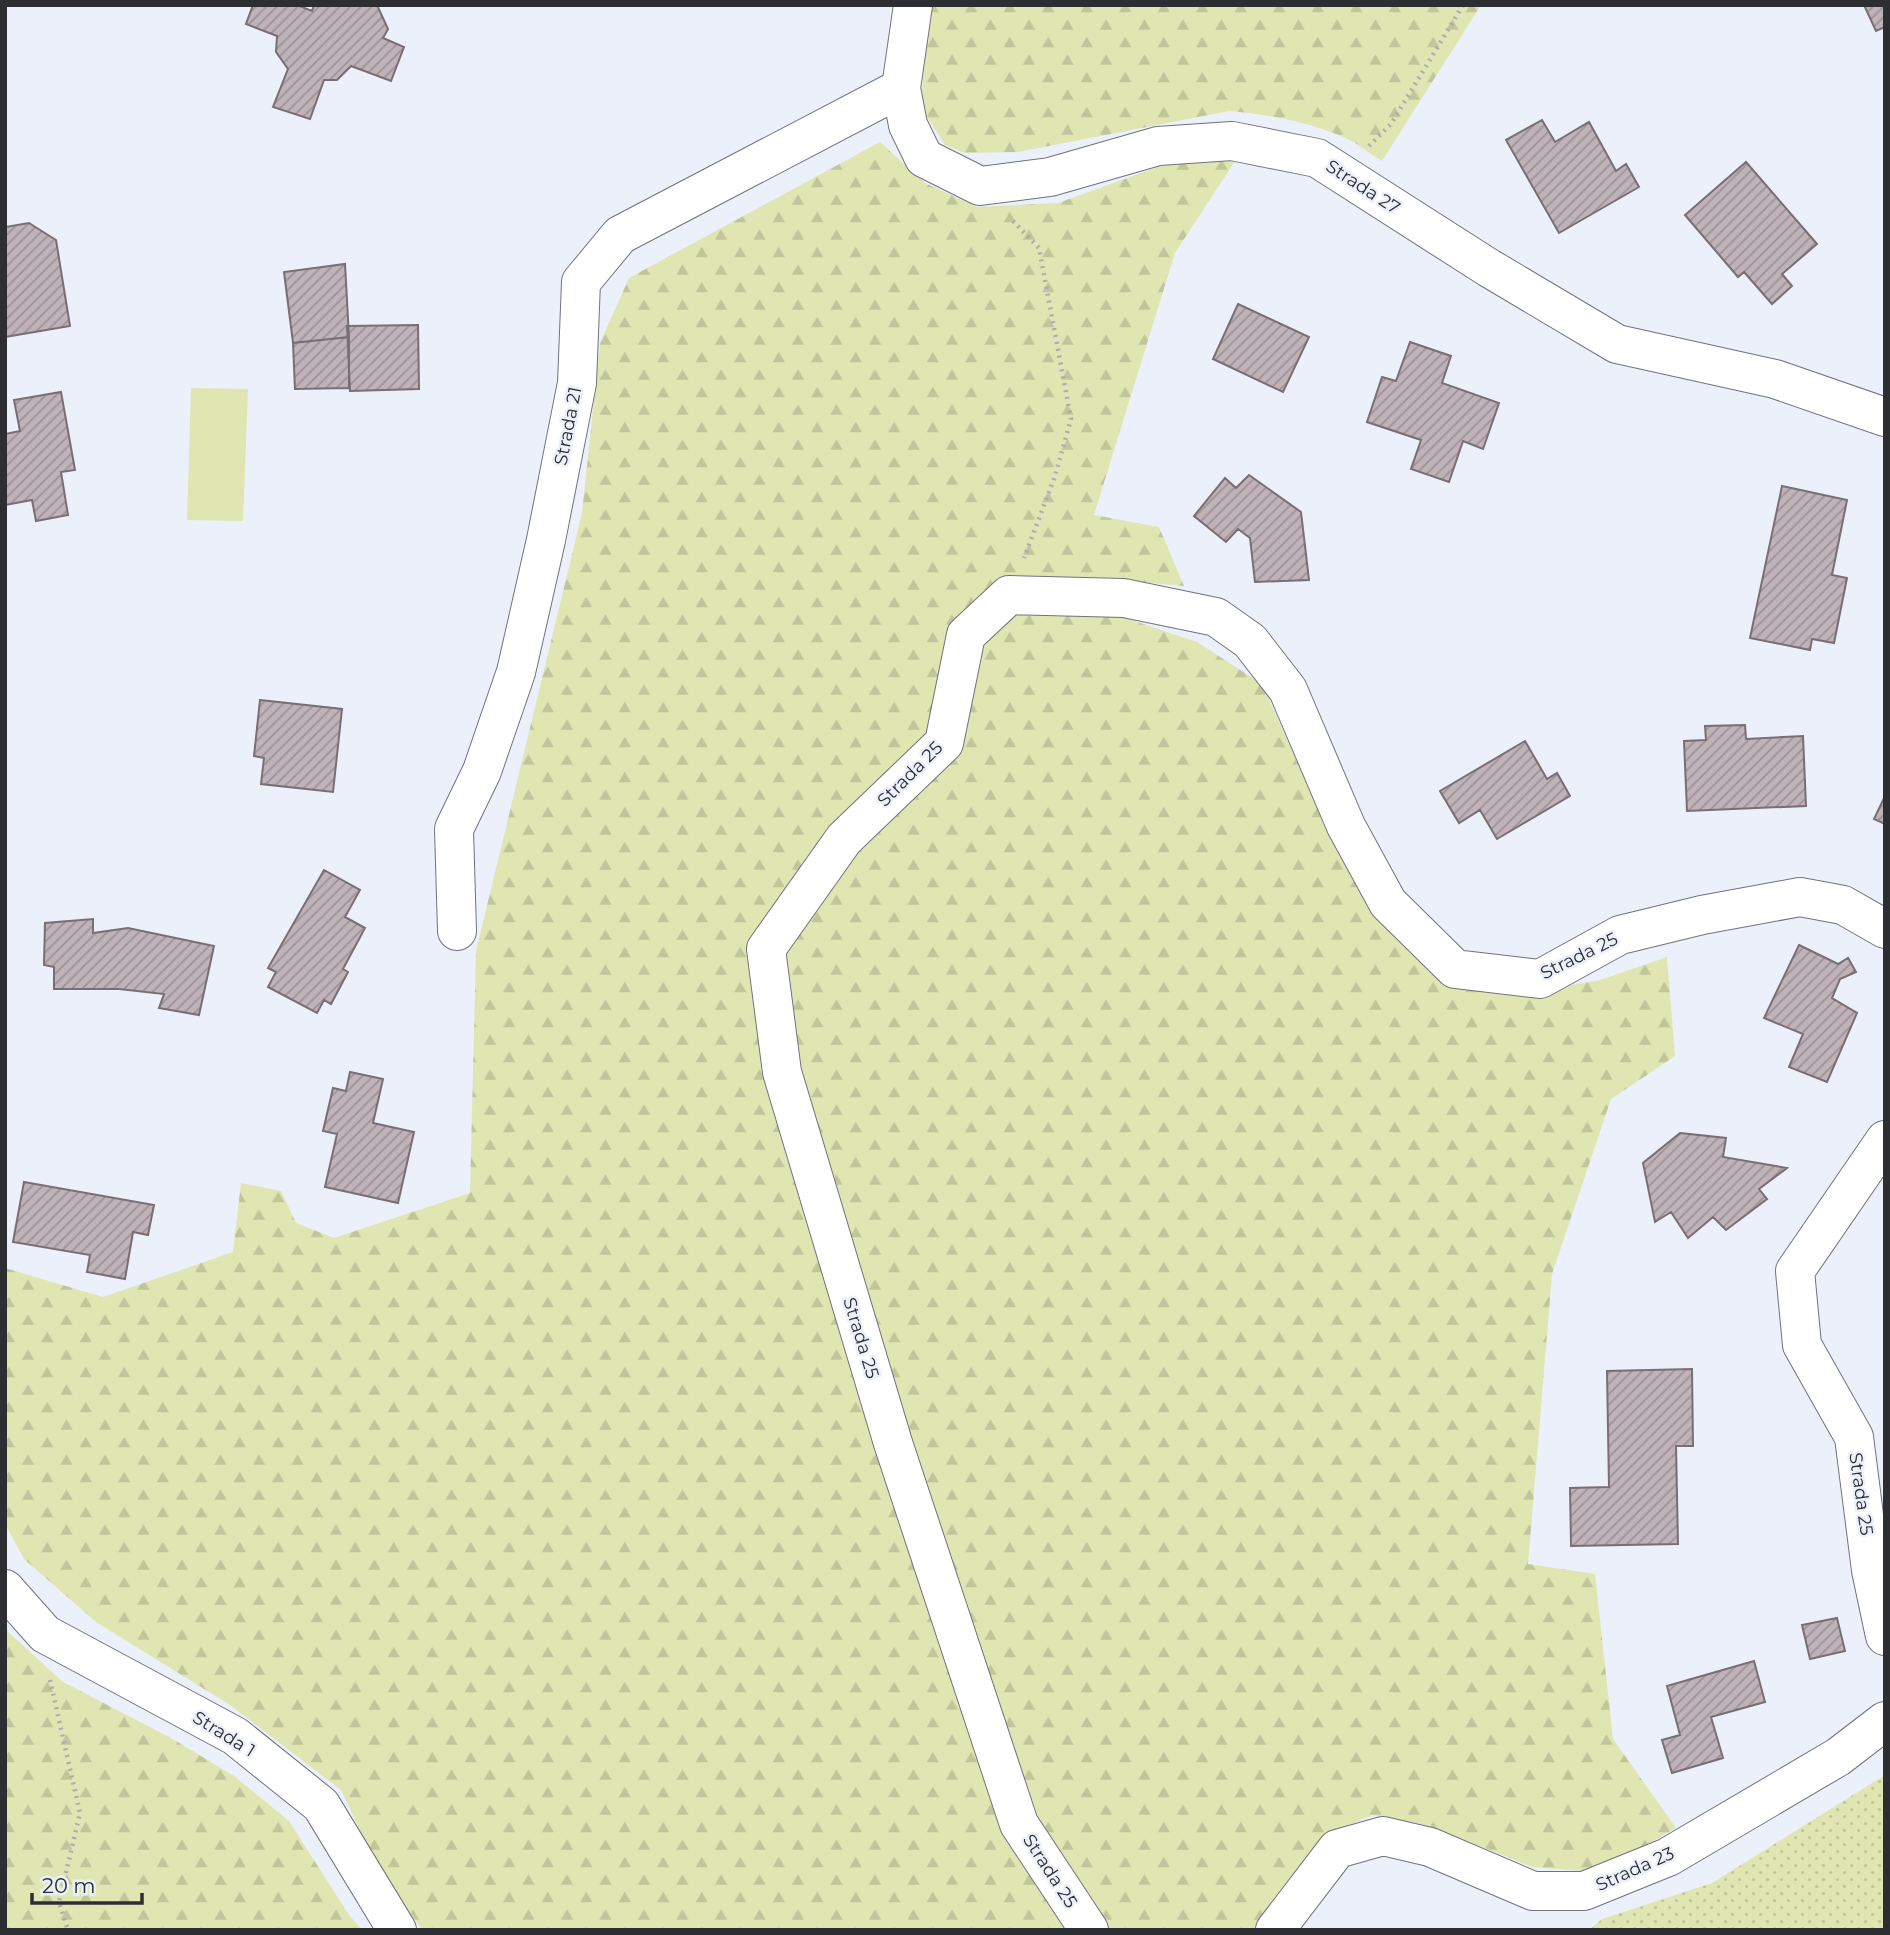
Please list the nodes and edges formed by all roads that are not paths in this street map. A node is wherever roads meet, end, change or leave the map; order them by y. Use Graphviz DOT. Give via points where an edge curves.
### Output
graph roads {
  1 [pos="913,5"];
  2 [pos="901,88"];
  3 [pos="1885,417"];
  4 [pos="1885,929"];
  5 [pos="457,930"];
  6 [pos="1885,1140"];
  7 [pos="5,1589"];
  8 [pos="1885,1636"];
  9 [pos="1885,1721"];
  10 [pos="397,1930"];
  11 [pos="1089,1930"];
  12 [pos="1275,1930"];
  1 -- 2 [label="street"];
  2 -- 3 [label="street, Strada 27" via="908,125 925,158 980,186 1050,177 1158,146 1232,141 1317,158 1617,344 1775,379"];
  2 -- 5 [label="street, Strada 21" via="620,235 581,282 577,383 516,672 482,771 454,829"];
  4 -- 11 [label="street, Strada 25" via="1843,905 1800,897 1620,935 1540,979 1455,968 1388,903 1346,826 1288,690 1250,641 1216,617 1124,598 1009,595 966,635 944,743 844,839 766,949 782,1072 906,1483 1019,1824"];
  6 -- 8 [label="street, Strada 25" via="1796,1271 1802,1345 1854,1437 1871,1570"];
  7 -- 10 [label="street, Strada 1" via="45,1634 235,1736 321,1805"];
  9 -- 12 [label="street, Strada 23" via="1838,1757 1668,1857 1584,1891 1533,1891 1430,1847 1383,1836 1337,1849"];
}
